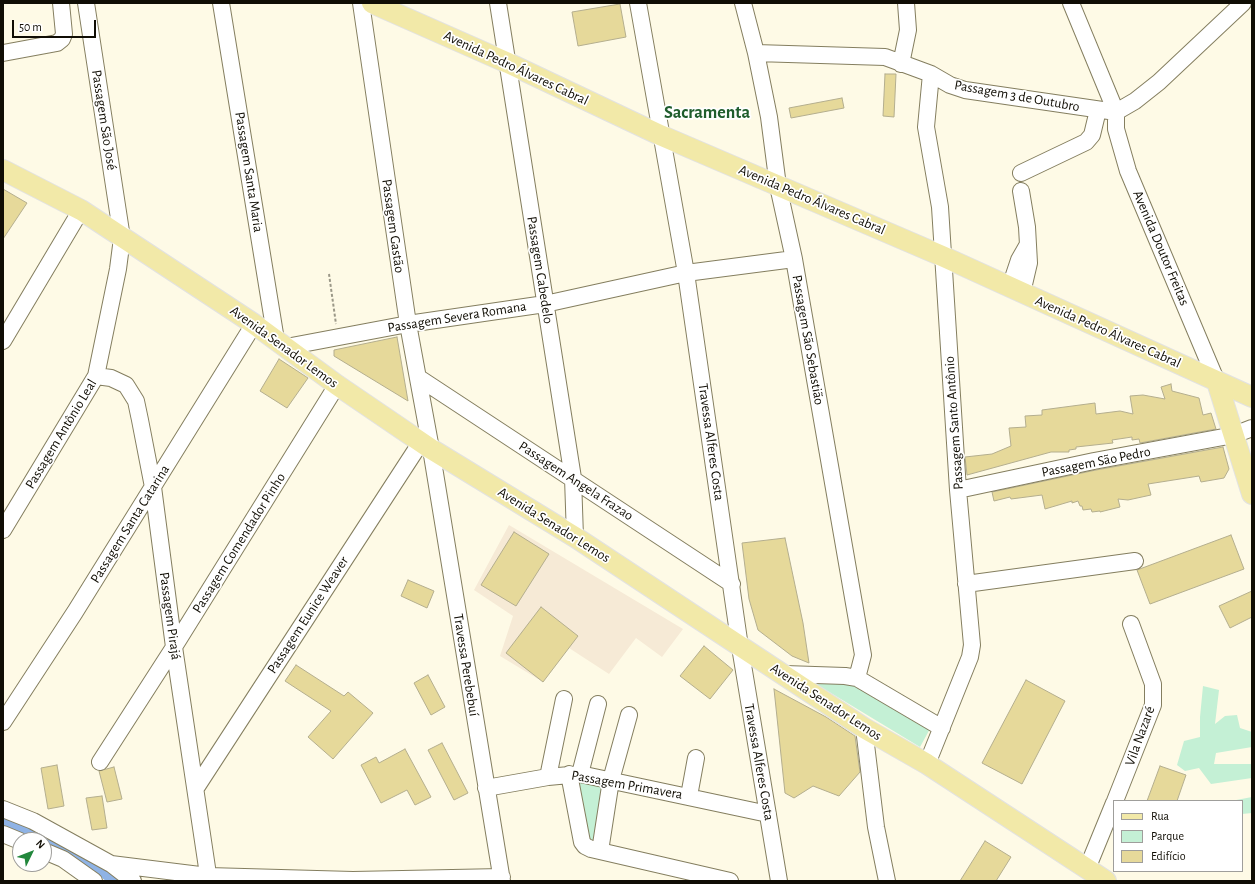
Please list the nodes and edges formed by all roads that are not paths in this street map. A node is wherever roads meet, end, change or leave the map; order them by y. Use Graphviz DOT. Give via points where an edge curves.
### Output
graph roads {
  1 [pos="61,3"];
  2 [pos="86,3"];
  3 [pos="221,3"];
  4 [pos="361,3"];
  5 [pos="372,3"];
  6 [pos="498,3"];
  7 [pos="638,3"];
  8 [pos="743,3"];
  9 [pos="906,3"];
  10 [pos="1071,3"];
  11 [pos="1243,3"];
  12 [pos="3,53"];
  13 [pos="756,53"];
  14 [pos="508,63"];
  15 [pos="901,64"];
  16 [pos="931,74"];
  17 [pos="1098,110"];
  18 [pos="1116,112"];
  19 [pos="660,134"];
  20 [pos="3,170"];
  21 [pos="1021,174"];
  22 [pos="778,186"];
  23 [pos="1021,191"];
  24 [pos="82,210"];
  25 [pos="122,238"];
  26 [pos="942,256"];
  27 [pos="794,258"];
  28 [pos="686,273"];
  29 [pos="1016,290"];
  30 [pos="545,304"];
  31 [pos="254,324"];
  32 [pos="408,324"];
  33 [pos="3,341"];
  34 [pos="281,344"];
  35 [pos="96,376"];
  36 [pos="419,378"];
  37 [pos="1217,382"];
  38 [pos="337,385"];
  39 [pos="1252,397"];
  40 [pos="1243,432"];
  41 [pos="426,445"];
  42 [pos="1248,470"];
  43 [pos="572,478"];
  44 [pos="153,487"];
  45 [pos="958,490"];
  46 [pos="1252,494"];
  47 [pos="3,530"];
  48 [pos="575,537"];
  49 [pos="1135,561"];
  50 [pos="732,584"];
  51 [pos="966,584"];
  52 [pos="1131,624"];
  53 [pos="174,647"];
  54 [pos="740,647"];
  55 [pos="785,674"];
  56 [pos="857,678"];
  57 [pos="564,699"];
  58 [pos="598,704"];
  59 [pos="629,715"];
  60 [pos="3,722"];
  61 [pos="864,728"];
  62 [pos="942,728"];
  63 [pos="696,758"];
  64 [pos="100,762"];
  65 [pos="927,764"];
  66 [pos="575,774"];
  67 [pos="548,777"];
  68 [pos="611,780"];
  69 [pos="196,788"];
  70 [pos="486,788"];
  71 [pos="689,796"];
  72 [pos="1115,800"];
  73 [pos="1113,804"];
  74 [pos="3,809"];
  75 [pos="768,814"];
  76 [pos="600,851"];
  77 [pos="52,854"];
  78 [pos="111,864"];
  79 [pos="1087,868"];
  80 [pos="209,879"];
  81 [pos="502,879"];
  82 [pos="94,881"];
  83 [pos="133,881"];
  84 [pos="730,881"];
  85 [pos="779,881"];
  86 [pos="887,881"];
  87 [pos="1106,881"];
  1 -- 12 [label="street" via="64,34 62,39 57,43"];
  2 -- 25 [label="street, Passagem São José"];
  3 -- 34 [label="street, Passagem Santa Maria"];
  4 -- 32 [label="street, Passagem Gastão"];
  5 -- 14 [label="main road, Avenida Pedro Álvares Cabral"];
  6 -- 14 [label="street, Passagem Cabedelo"];
  7 -- 19 [label="street, Travessa Alferes Costa"];
  8 -- 13 [label="street, Passagem São Sebastião"];
  9 -- 15 [label="street" via="908,30"];
  10 -- 18 [label="street, Avenida Doutor Freitas"];
  11 -- 18 [label="street" via="1159,82"];
  13 -- 15 [label="street, Passagem 3 de Outubro" via="885,57"];
  13 -- 22 [label="street, Passagem São Sebastião" via="769,117"];
  14 -- 19 [label="main road, Avenida Pedro Álvares Cabral"];
  14 -- 30 [label="street, Passagem Cabedelo"];
  15 -- 16 [label="street, Passagem 3 de Outubro"];
  16 -- 17 [label="street, Passagem 3 de Outubro" via="965,90"];
  16 -- 26 [label="street, Passagem Santo Antônio" via="926,127 940,207"];
  17 -- 18 [label="street, Passagem 3 de Outubro"];
  17 -- 21 [label="street" via="1092,135 1086,142"];
  18 -- 37 [label="street, Avenida Doutor Freitas" via="1116,129 1128,171"];
  19 -- 22 [label="main road, Avenida Pedro Álvares Cabral"];
  19 -- 28 [label="street, Travessa Alferes Costa"];
  20 -- 24 [label="main road, Avenida Senador Lemos"];
  22 -- 26 [label="main road, Avenida Pedro Álvares Cabral"];
  22 -- 27 [label="street, Passagem São Sebastião"];
  23 -- 29 [label="street" via="1029,263"];
  24 -- 25 [label="main road, Avenida Senador Lemos"];
  24 -- 33 [label="street"];
  25 -- 31 [label="main road, Avenida Senador Lemos"];
  25 -- 35 [label="street, Passagem Antônio Leal"];
  26 -- 29 [label="main road, Avenida Pedro Álvares Cabral"];
  26 -- 45 [label="street, Passagem Santo Antônio"];
  27 -- 28 [label="street, Passagem Severa Romana"];
  27 -- 56 [label="street, Passagem São Sebastião" via="863,655"];
  28 -- 30 [label="street, Passagem Severa Romana"];
  28 -- 50 [label="street, Travessa Alferes Costa"];
  29 -- 37 [label="main road, Avenida Pedro Álvares Cabral"];
  30 -- 32 [label="street, Passagem Severa Romana"];
  30 -- 43 [label="street, Passagem Cabedelo"];
  31 -- 34 [label="main road, Avenida Senador Lemos"];
  31 -- 44 [label="street, Passagem Santa Catarina"];
  32 -- 34 [label="street, Passagem Severa Romana"];
  32 -- 36 [label="street, Passagem Gastão"];
  34 -- 38 [label="main road, Avenida Senador Lemos"];
  35 -- 44 [label="street, Passagem Pirajá" via="120,380 131,391 140,420"];
  35 -- 47 [label="street, Passagem Antônio Leal"];
  36 -- 41 [label="street, Passagem Gastão"];
  36 -- 43 [label="street, Passagem Angela Frazao"];
  37 -- 39 [label="main road, Avenida Pedro Álvares Cabral"];
  37 -- 40 [label="main road, Avenida Doutor Freitas"];
  38 -- 41 [label="main road, Avenida Senador Lemos"];
  38 -- 53 [label="street, Passagem Comendador Pinho"];
  40 -- 42 [label="main road, Avenida Doutor Freitas"];
  40 -- 45 [label="street, Passagem São Pedro"];
  41 -- 48 [label="main road, Avenida Senador Lemos"];
  41 -- 69 [label="street, Passagem Eunice Weaver"];
  41 -- 70 [label="street, Travessa Perebebuí"];
  42 -- 46 [label="main road, Avenida Doutor Freitas"];
  43 -- 48 [label="street, Passagem Cabedelo"];
  43 -- 50 [label="street, Passagem Angela Frazao"];
  44 -- 53 [label="street, Passagem Pirajá"];
  44 -- 60 [label="street, Passagem Santa Catarina"];
  45 -- 51 [label="street, Passagem Santo Antônio"];
  48 -- 54 [label="main road, Avenida Senador Lemos"];
  49 -- 51 [label="street"];
  50 -- 54 [label="street, Travessa Alferes Costa"];
  51 -- 62 [label="street, Passagem Santo Antônio" via="971,626 970,657"];
  52 -- 72 [label="street, Vila Nazaré" via="1153,684 1153,705"];
  53 -- 64 [label="street, Passagem Comendador Pinho"];
  53 -- 69 [label="street, Passagem Pirajá"];
  54 -- 55 [label="main road, Avenida Senador Lemos"];
  54 -- 75 [label="street, Travessa Alferes Costa"];
  55 -- 56 [label="street"];
  55 -- 61 [label="main road, Avenida Senador Lemos"];
  56 -- 62 [label="street"];
  57 -- 67 [label="street"];
  58 -- 66 [label="street"];
  59 -- 68 [label="street"];
  61 -- 65 [label="main road, Avenida Senador Lemos"];
  61 -- 86 [label="street" via="876,826"];
  62 -- 65 [label="street, Passagem Santo Antônio"];
  63 -- 71 [label="street"];
  65 -- 79 [label="main road, Avenida Senador Lemos"];
  66 -- 67 [label="street, Passagem Primavera"];
  66 -- 68 [label="street, Passagem Primavera"];
  66 -- 76 [label="street" via="582,842 587,848"];
  67 -- 70 [label="street, Passagem Primavera"];
  68 -- 71 [label="street, Passagem Primavera"];
  68 -- 76 [label="street"];
  69 -- 80 [label="street, Passagem Pirajá"];
  70 -- 81 [label="street, Travessa Perebebuí"];
  71 -- 75 [label="street, Passagem Primavera"];
  73 -- 79 [label="street, Vila Nazaré"];
  74 -- 78 [label="street" via="33,821"];
  75 -- 85 [label="street, Travessa Alferes Costa"];
  76 -- 84 [label="street"];
  77 -- 82 [label="street"];
  78 -- 80 [label="street"];
  78 -- 83 [label="street"];
  79 -- 87 [label="main road, Avenida Senador Lemos"];
  80 -- 81 [label="street"];
}
